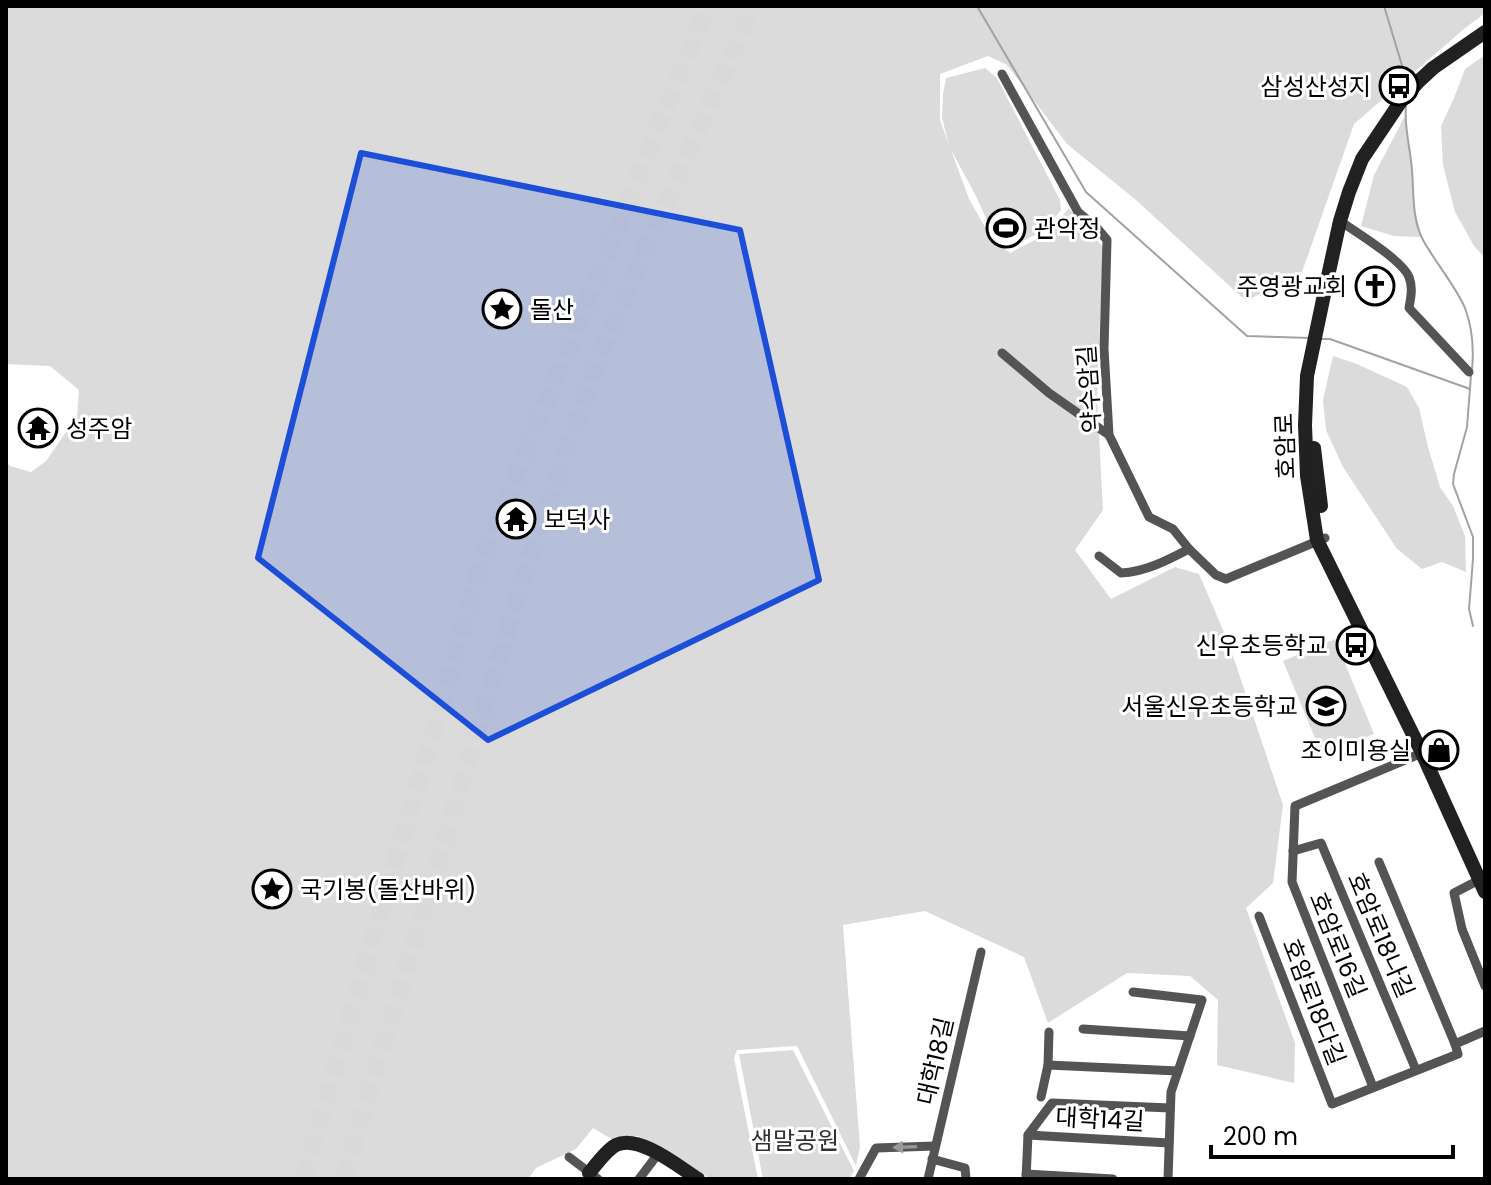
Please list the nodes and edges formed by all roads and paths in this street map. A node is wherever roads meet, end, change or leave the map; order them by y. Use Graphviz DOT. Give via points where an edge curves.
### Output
graph roads {
  1 [pos="1485,32"];
  2 [pos="1485,42"];
  3 [pos="1002,74"];
  4 [pos="1343,223"];
  5 [pos="1002,353"];
  6 [pos="1469,372"];
  7 [pos="1109,435"];
  8 [pos="1321,539"];
  9 [pos="1189,549"];
  10 [pos="1099,556"];
  11 [pos="1422,753"];
  12 [pos="1293,851"];
  13 [pos="1379,862"];
  14 [pos="1483,882"];
  15 [pos="1259,916"];
  16 [pos="981,952"];
  17 [pos="1485,986"];
  18 [pos="1133,992"];
  19 [pos="1083,1029"];
  20 [pos="1485,1031"];
  21 [pos="1049,1032"];
  22 [pos="1190,1036"];
  23 [pos="1455,1044"];
  24 [pos="1048,1065"];
  25 [pos="1416,1070"];
  26 [pos="1178,1071"];
  27 [pos="1373,1087"];
  28 [pos="1041,1097"];
  29 [pos="1170,1108"];
  30 [pos="1028,1135"];
  31 [pos="1169,1143"];
  32 [pos="935,1146"];
  33 [pos="656,1156"];
  34 [pos="569,1157"];
  35 [pos="932,1159"];
  36 [pos="593,1176"];
  37 [pos="1026,1176"];
  38 [pos="687,1177"];
  39 [pos="639,1179"];
  40 [pos="859,1179"];
  41 [pos="928,1179"];
  42 [pos="966,1179"];
  43 [pos="1101,1179"];
  44 [pos="1113,1179"];
  45 [pos="1168,1179"];
  1 -- 4 [label="main road, 호암로" via="1433,68 1401,101 1362,159"];
  2 -- 4 [label="main road" via="1405,104 1368,163"];
  3 -- 7 [label="street, 약수암길" via="1078,212 1107,240 1104,349"];
  4 -- 6 [label="street" via="1402,267 1412,294 1409,308"];
  4 -- 8 [label="main road" via="1315,377 1312,431"];
  4 -- 8 [label="main road, 호암로" via="1307,376 1307,476"];
  5 -- 7 [label="street"];
  7 -- 9 [label="street, 약수암길" via="1149,517 1173,529"];
  8 -- 9 [label="street, 약수암길" via="1226,579"];
  8 -- 11 [label="main road, 호암로"];
  8 -- 14 [label="main road" via="1417,729"];
  9 -- 10 [label="street" via="1132,573 1121,573"];
  11 -- 12 [label="street, 호암로16길" via="1295,806"];
  11 -- 14 [label="main road, 호암로"];
  12 -- 25 [label="street, 호암로18나길" via="1321,843"];
  12 -- 27 [label="street, 호암로16길" via="1292,882"];
  13 -- 23 [label="street"];
  14 -- 17 [label="street" via="1454,893"];
  15 -- 27 [label="street, 호암로18다길" via="1332,1104"];
  16 -- 32 [label="street, 대학18길"];
  18 -- 22 [label="street, 대학14길" via="1202,1000"];
  19 -- 22 [label="street"];
  20 -- 23 [label="street"];
  21 -- 24 [label="street, 대학14길"];
  22 -- 26 [label="street, 대학14길"];
  23 -- 25 [label="street" via="1458,1054"];
  24 -- 26 [label="street"];
  24 -- 28 [label="street, 대학14길"];
  25 -- 27 [label="street"];
  26 -- 29 [label="street, 대학14길"];
  29 -- 30 [label="street" via="1052,1103"];
  29 -- 31 [label="street, 대학14길"];
  30 -- 31 [label="street, 대학14길"];
  30 -- 37 [label="street"];
  31 -- 45 [label="street, 대학14길"];
  32 -- 35 [label="street, 대학18길"];
  32 -- 40 [label="street, one-way" via="876,1148"];
  33 -- 36 [label="main road" via="635,1143 619,1143"];
  33 -- 38 [label="main road"];
  33 -- 39 [label="street"];
  34 -- 36 [label="street"];
  35 -- 41 [label="street, 대학18길"];
  35 -- 42 [label="street" via="965,1168"];
  37 -- 43 [label="street"];
  43 -- 44 [label="street"];
}
